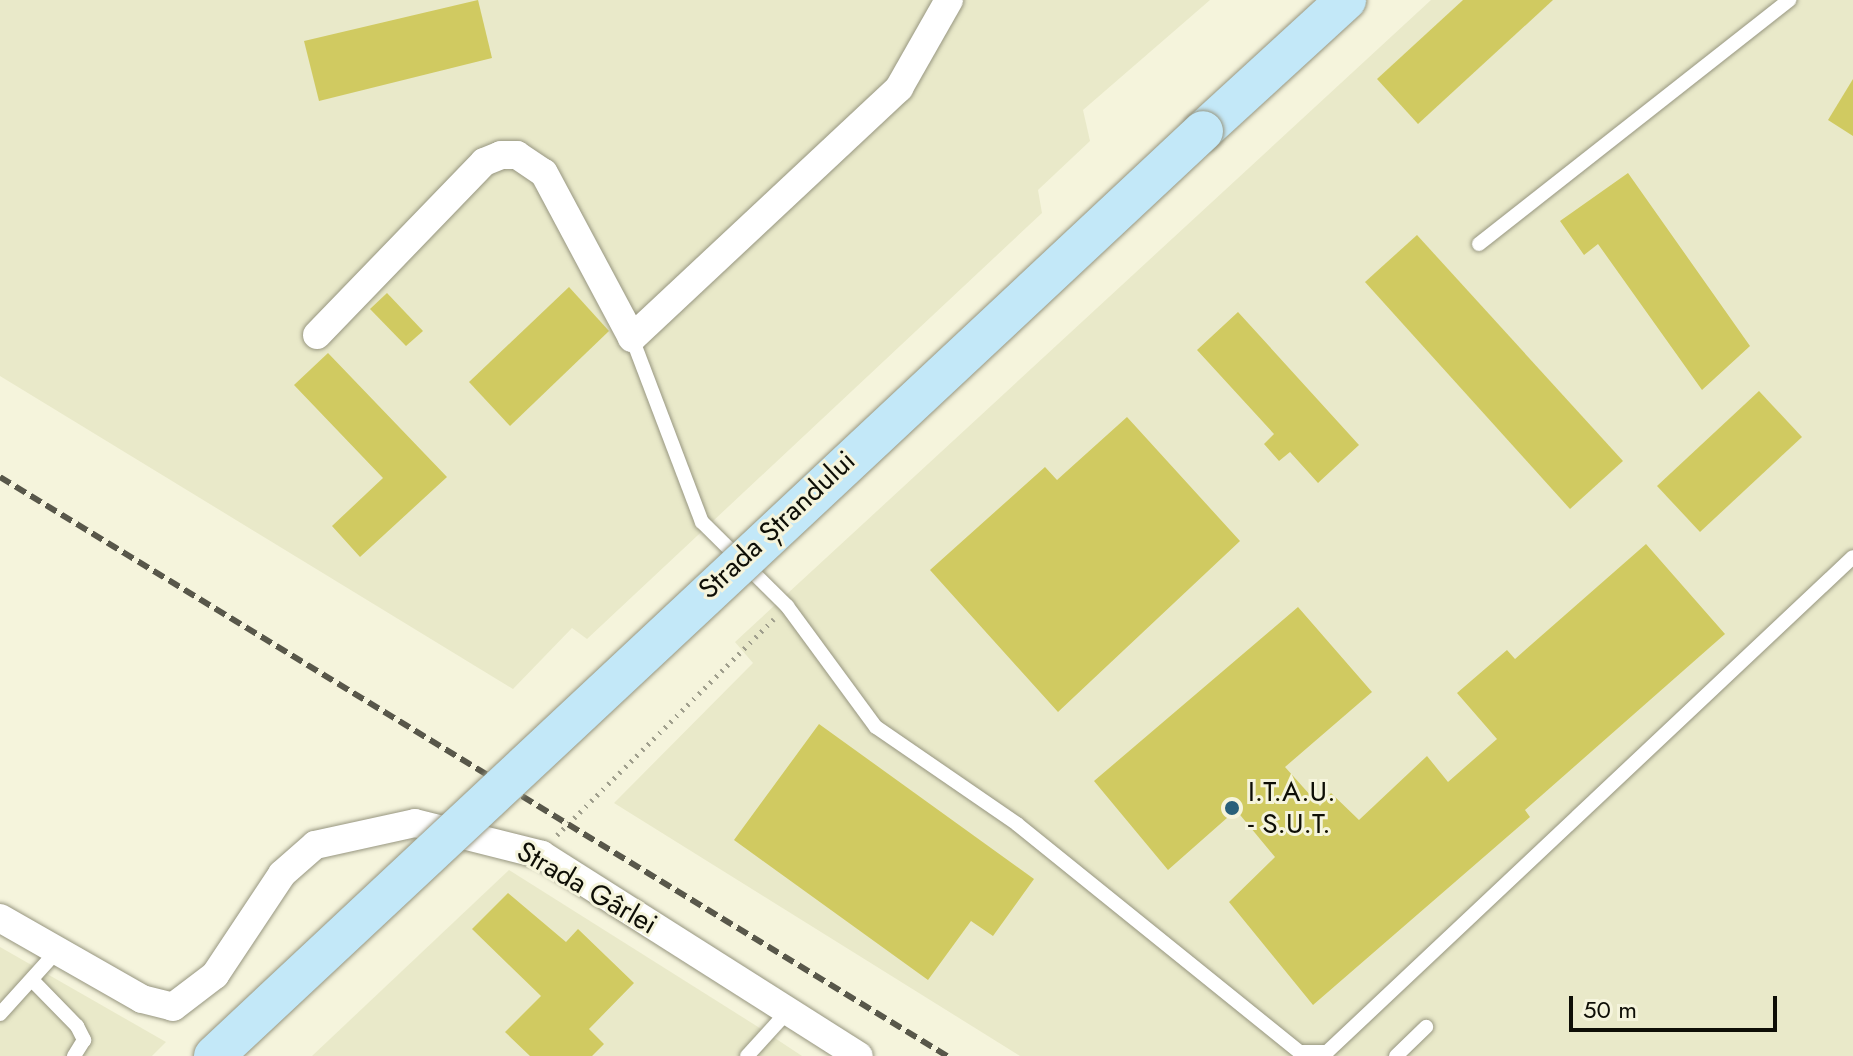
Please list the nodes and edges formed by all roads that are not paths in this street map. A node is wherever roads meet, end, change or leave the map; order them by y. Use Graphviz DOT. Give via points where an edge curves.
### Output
graph roads {
  1 [pos="949,0"];
  2 [pos="1346,0"];
  3 [pos="1789,0"];
  4 [pos="1479,244"];
  5 [pos="317,335"];
  6 [pos="632,338"];
  7 [pos="1853,557"];
  8 [pos="0,918"];
  9 [pos="57,951"];
  10 [pos="34,982"];
  11 [pos="789,1010"];
  12 [pos="0,1014"];
  13 [pos="1426,1027"];
  14 [pos="1329,1054"];
  15 [pos="74,1056"];
  16 [pos="214,1056"];
  17 [pos="747,1056"];
  18 [pos="859,1056"];
  19 [pos="1396,1056"];
  1 -- 6 [label="street" via="899,88"];
  2 -- 16 [label="main road, Strada Ștrandului, bridge"];
  3 -- 4 [label="lane"];
  5 -- 6 [label="street" via="484,162 517,155 544,173"];
  6 -- 14 [label="lane" via="702,522 787,606 876,727 1017,824 1300,1052"];
  7 -- 14 [label="lane"];
  8 -- 9 [label="street, Strada Gârlei"];
  9 -- 10 [label="lane"];
  9 -- 11 [label="street, Strada Gârlei" via="142,999 173,1007 215,975 282,874 315,845 415,823 542,855"];
  10 -- 12 [label="lane"];
  10 -- 15 [label="lane" via="77,1026 84,1040"];
  11 -- 17 [label="lane"];
  11 -- 18 [label="street, Strada Gârlei"];
  13 -- 19 [label="lane"];
}
